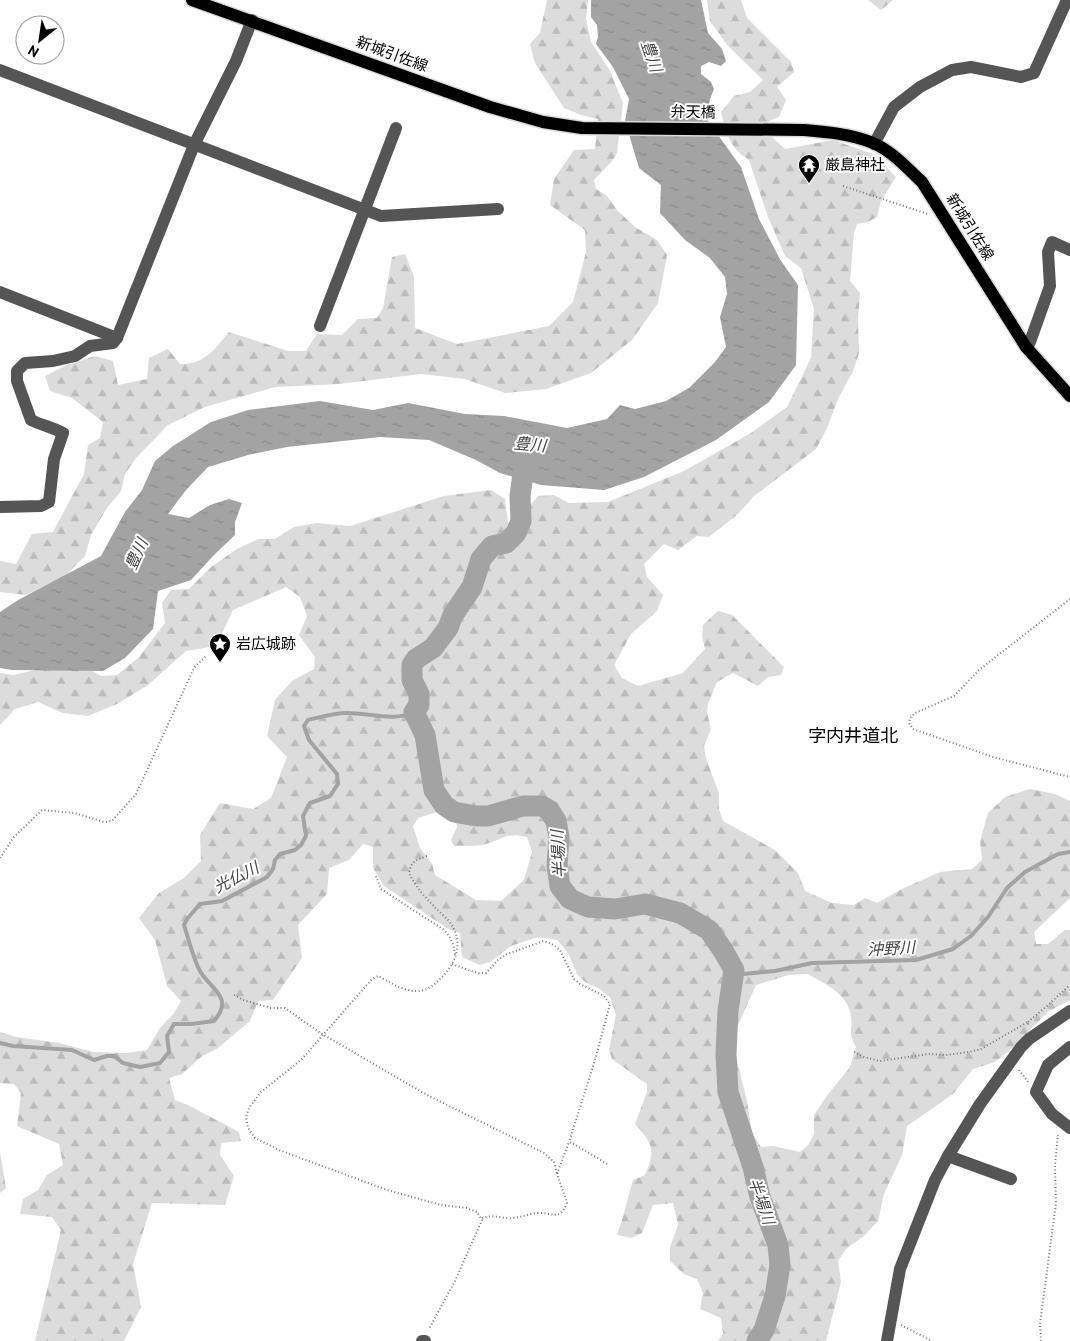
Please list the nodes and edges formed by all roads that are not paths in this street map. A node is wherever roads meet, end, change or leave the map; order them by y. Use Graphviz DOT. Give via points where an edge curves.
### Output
graph roads {
  1 [pos="192,0"];
  2 [pos="1067,0"];
  3 [pos="219,4"];
  4 [pos="252,20"];
  5 [pos="0,70"];
  6 [pos="396,128"];
  7 [pos="582,128"];
  8 [pos="804,130"];
  9 [pos="874,144"];
  10 [pos="194,145"];
  11 [pos="498,209"];
  12 [pos="366,210"];
  13 [pos="1070,250"];
  14 [pos="0,292"];
  15 [pos="320,326"];
  16 [pos="117,338"];
  17 [pos="1026,347"];
  18 [pos="1070,396"];
  19 [pos="0,508"];
  20 [pos="1070,1011"];
  21 [pos="1070,1047"];
  22 [pos="1065,1125"];
  23 [pos="948,1156"];
  24 [pos="1011,1180"];
  25 [pos="887,1341"];
  1 -- 3 [label="main road, 新城引佐線"];
  2 -- 9 [label="street" via="1034,73 1020,77 971,67 952,70 894,106"];
  3 -- 4 [label="main road, 新城引佐線"];
  4 -- 7 [label="main road, 新城引佐線" via="490,107 543,122"];
  4 -- 10 [label="street" via="236,61"];
  5 -- 10 [label="street"];
  6 -- 12 [label="street"];
  7 -- 8 [label="main road, 弁天橋"];
  8 -- 9 [label="main road, 新城引佐線" via="837,133"];
  9 -- 17 [label="main road, 新城引佐線" via="899,160 922,182"];
  10 -- 12 [label="street"];
  10 -- 16 [label="street"];
  11 -- 12 [label="street" via="381,216"];
  12 -- 15 [label="street"];
  13 -- 17 [label="street" via="1052,242 1048,252 1050,286"];
  14 -- 16 [label="street"];
  16 -- 19 [label="street" via="113,343 90,346 75,356 25,363 17,371 17,381 31,420 63,432 54,459 49,502 42,506"];
  17 -- 18 [label="main road, 新城引佐線"];
  20 -- 23 [label="street" via="1022,1047 980,1104"];
  21 -- 22 [label="street" via="1048,1065 1036,1092 1052,1114"];
  23 -- 24 [label="street"];
  23 -- 25 [label="street" via="935,1180 900,1269"];
}
